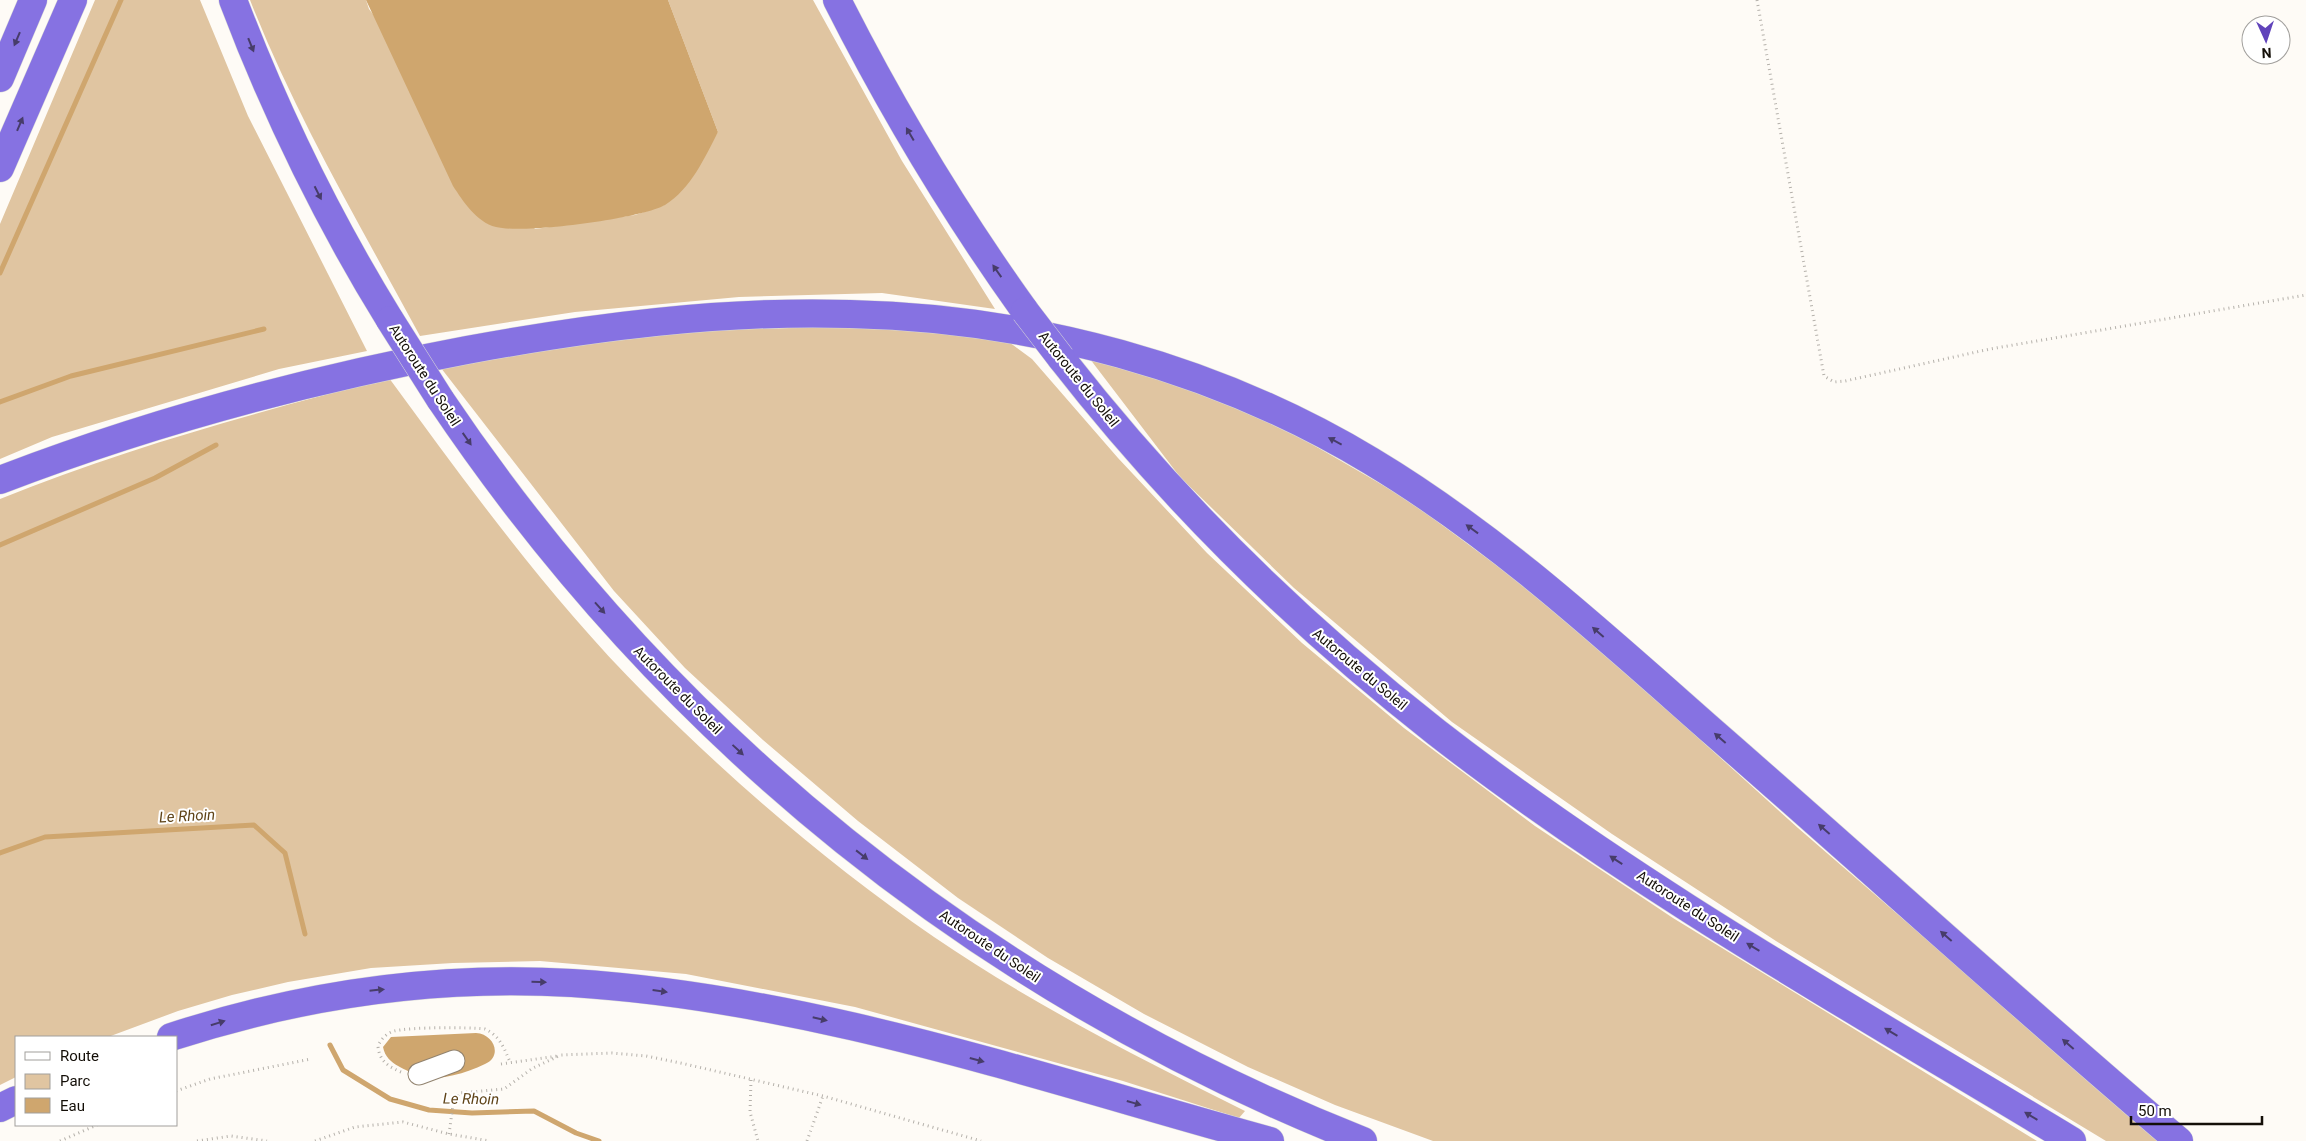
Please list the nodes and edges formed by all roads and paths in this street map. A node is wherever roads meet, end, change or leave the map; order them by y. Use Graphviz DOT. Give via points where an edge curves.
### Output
graph roads {
  1 [pos="34,0"];
  2 [pos="73,0"];
  3 [pos="233,0"];
  4 [pos="837,0"];
  5 [pos="1757,0"];
  6 [pos="0,78"];
  7 [pos="0,168"];
  8 [pos="2306,295"];
  9 [pos="0,480"];
  10 [pos="174,1036"];
  11 [pos="561,1055"];
  12 [pos="311,1059"];
  13 [pos="454,1061"];
  14 [pos="510,1062"];
  15 [pos="501,1064"];
  16 [pos="419,1074"];
  17 [pos="751,1080"];
  18 [pos="178,1090"];
  19 [pos="823,1096"];
  20 [pos="15,1100"];
  21 [pos="0,1108"];
  22 [pos="95,1126"];
  23 [pos="449,1134"];
  24 [pos="60,1141"];
  25 [pos="198,1141"];
  26 [pos="267,1141"];
  27 [pos="315,1141"];
  28 [pos="490,1141"];
  29 [pos="758,1141"];
  30 [pos="807,1141"];
  31 [pos="981,1141"];
  32 [pos="1270,1141"];
  33 [pos="1363,1141"];
  34 [pos="2072,1141"];
  35 [pos="2179,1141"];
  1 -- 6 [label="highway, one-way"];
  7 -- 2 [label="highway, one-way"];
  3 -- 33 [label="highway, Autoroute du Soleil, one-way, bridge" via="302,161 342,239 390,320 440,399 534,530 630,642 733,746 837,835 954,923 1063,994 1137,1036 1304,1117"];
  34 -- 4 [label="highway, Autoroute du Soleil, one-way, bridge" via="1655,886 1436,732 1338,651 1235,554 1142,456 1061,358 983,251 933,174"];
  5 -- 8 [label="path" via="1824,376 1834,382 1990,349"];
  35 -- 9 [label="highway, one-way" via="1683,706 1481,535 1405,482 1323,434 1246,398 1149,362 1017,331 879,315 776,315 640,325 504,344 302,385 146,430"];
  10 -- 32 [label="highway, one-way" via="261,1011 369,990 496,982 611,986 748,1004 852,1027"];
  11 -- 14 [label="path"];
  11 -- 17 [label="path" via="612,1053 646,1056"];
  11 -- 23 [label="path" via="533,1068 504,1089 459,1093"];
  12 -- 18 [label="path" via="210,1079"];
  13 -- 16 [label="lane"];
  14 -- 15 [label="path"];
  14 -- 16 [label="path" via="495,1034 485,1029 393,1031 380,1040 378,1052 389,1066 411,1075"];
  17 -- 19 [label="path"];
  17 -- 29 [label="path" via="750,1112"];
  19 -- 30 [label="path"];
  19 -- 31 [label="path"];
  20 -- 21 [label="highway"];
  22 -- 24 [label="path"];
  23 -- 27 [label="path" via="403,1122 356,1127"];
  23 -- 28 [label="path"];
  25 -- 26 [label="path" via="232,1136"];
}
